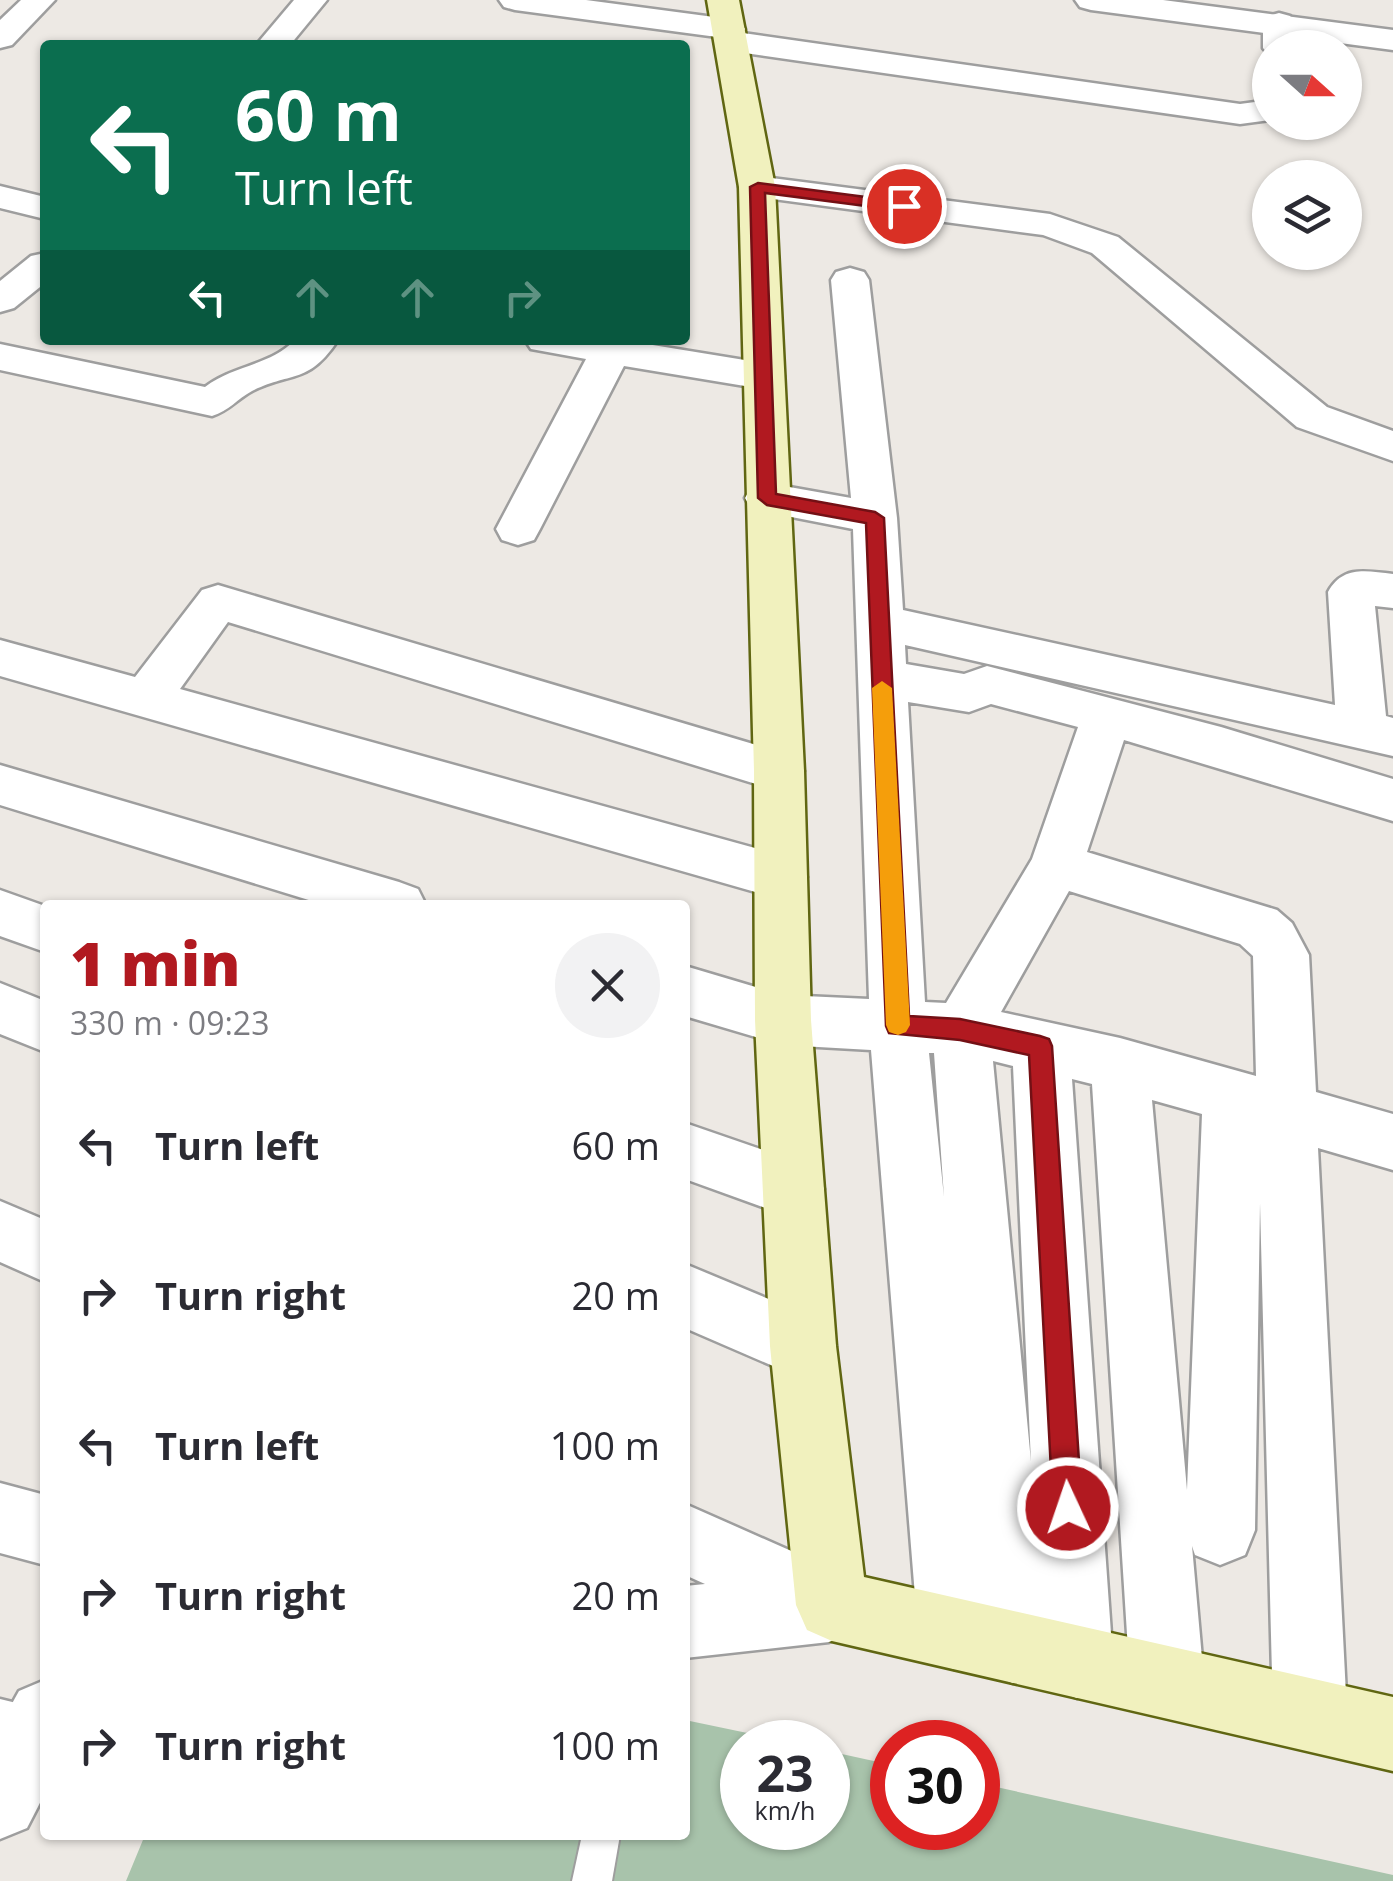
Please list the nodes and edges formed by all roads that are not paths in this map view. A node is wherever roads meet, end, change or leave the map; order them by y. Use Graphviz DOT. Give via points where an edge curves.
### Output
graph roads {
  1 [pos="38,0"];
  2 [pos="311,0"];
  3 [pos="514,0"];
  4 [pos="1091,0"];
  5 [pos="728,23"];
  6 [pos="1252,31"];
  7 [pos="0,38"];
  8 [pos="1362,39"];
  9 [pos="276,40"];
  10 [pos="1393,40"];
  11 [pos="1252,112"];
  12 [pos="758,187"];
  13 [pos="40,268"];
  14 [pos="850,280"];
  15 [pos="0,300"];
  16 [pos="313,345"];
  17 [pos="575,345"];
  18 [pos="611,351"];
  19 [pos="0,357"];
  20 [pos="763,376"];
  21 [pos="1393,447"];
  22 [pos="767,498"];
  23 [pos="875,518"];
  24 [pos="518,529"];
  25 [pos="1393,591"];
  26 [pos="881,651"];
  27 [pos="0,658"];
  28 [pos="145,700"];
  29 [pos="1107,716"];
  30 [pos="1377,734"];
  31 [pos="779,771"];
  32 [pos="0,785"];
  33 [pos="1393,800"];
  34 [pos="1056,865"];
  35 [pos="780,877"];
  36 [pos="382,900"];
  37 [pos="0,913"];
  38 [pos="40,926"];
  39 [pos="690,992"];
  40 [pos="0,1008"];
  41 [pos="782,1020"];
  42 [pos="40,1025"];
  43 [pos="898,1026"];
  44 [pos="960,1030"];
  45 [pos="1040,1046"];
  46 [pos="1120,1064"];
  47 [pos="1261,1102"];
  48 [pos="1393,1142"];
  49 [pos="690,1154"];
  50 [pos="794,1189"];
  51 [pos="0,1231"];
  52 [pos="40,1249"];
  53 [pos="690,1298"];
  54 [pos="803,1346"];
  55 [pos="0,1518"];
  56 [pos="40,1529"];
  57 [pos="1220,1530"];
  58 [pos="690,1541"];
  59 [pos="832,1605"];
  60 [pos="690,1621"];
  61 [pos="983,1640"];
  62 [pos="1076,1662"];
  63 [pos="1167,1681"];
  64 [pos="1310,1714"];
  65 [pos="1393,1734"];
  66 [pos="600,1840"];
  67 [pos="592,1881"];
  1 -- 7 [label="street"];
  2 -- 9 [label="street"];
  3 -- 5 [label="street"];
  4 -- 6 [label="street"];
  5 -- 11 [label="street"];
  5 -- 12 [label="main road"];
  8 -- 10 [label="street"];
  12 -- 20 [label="main road"];
  12 -- 21 [label="street" via="1050,226 1105,245 1312,418"];
  13 -- 15 [label="street"];
  14 -- 23 [label="street"];
  16 -- 19 [label="street" via="294,366 238,382 212,402"];
  17 -- 18 [label="street"];
  18 -- 20 [label="street"];
  18 -- 24 [label="street"];
  20 -- 22 [label="main road"];
  22 -- 23 [label="street"];
  22 -- 31 [label="main road"];
  23 -- 26 [label="street"];
  25 -- 30 [label="street" via="1357,586 1351,592"];
  26 -- 29 [label="street" via="968,693 987,684"];
  26 -- 30 [label="street"];
  26 -- 43 [label="street"];
  27 -- 28 [label="street"];
  28 -- 31 [label="street" via="218,602"];
  28 -- 35 [label="street"];
  29 -- 33 [label="street"];
  29 -- 34 [label="street"];
  31 -- 35 [label="main road"];
  32 -- 36 [label="street"];
  34 -- 44 [label="street"];
  34 -- 47 [label="street" via="1258,926 1273,940 1281,956"];
  35 -- 41 [label="main road"];
  37 -- 38 [label="street"];
  39 -- 41 [label="street"];
  40 -- 42 [label="street"];
  41 -- 43 [label="street"];
  41 -- 50 [label="main road"];
  43 -- 44 [label="street"];
  43 -- 61 [label="street"];
  44 -- 45 [label="street"];
  44 -- 61 [label="street"];
  45 -- 46 [label="street"];
  45 -- 62 [label="street"];
  46 -- 47 [label="street"];
  46 -- 63 [label="street"];
  47 -- 48 [label="street"];
  47 -- 57 [label="street"];
  47 -- 64 [label="street"];
  49 -- 50 [label="street"];
  50 -- 54 [label="main road"];
  51 -- 52 [label="street"];
  53 -- 54 [label="street"];
  54 -- 59 [label="main road"];
  55 -- 56 [label="street"];
  58 -- 59 [label="street"];
  59 -- 60 [label="street"];
  59 -- 61 [label="main road"];
  61 -- 62 [label="main road"];
  62 -- 63 [label="main road"];
  63 -- 64 [label="main road"];
  64 -- 65 [label="main road"];
  66 -- 67 [label="lane"];
}
